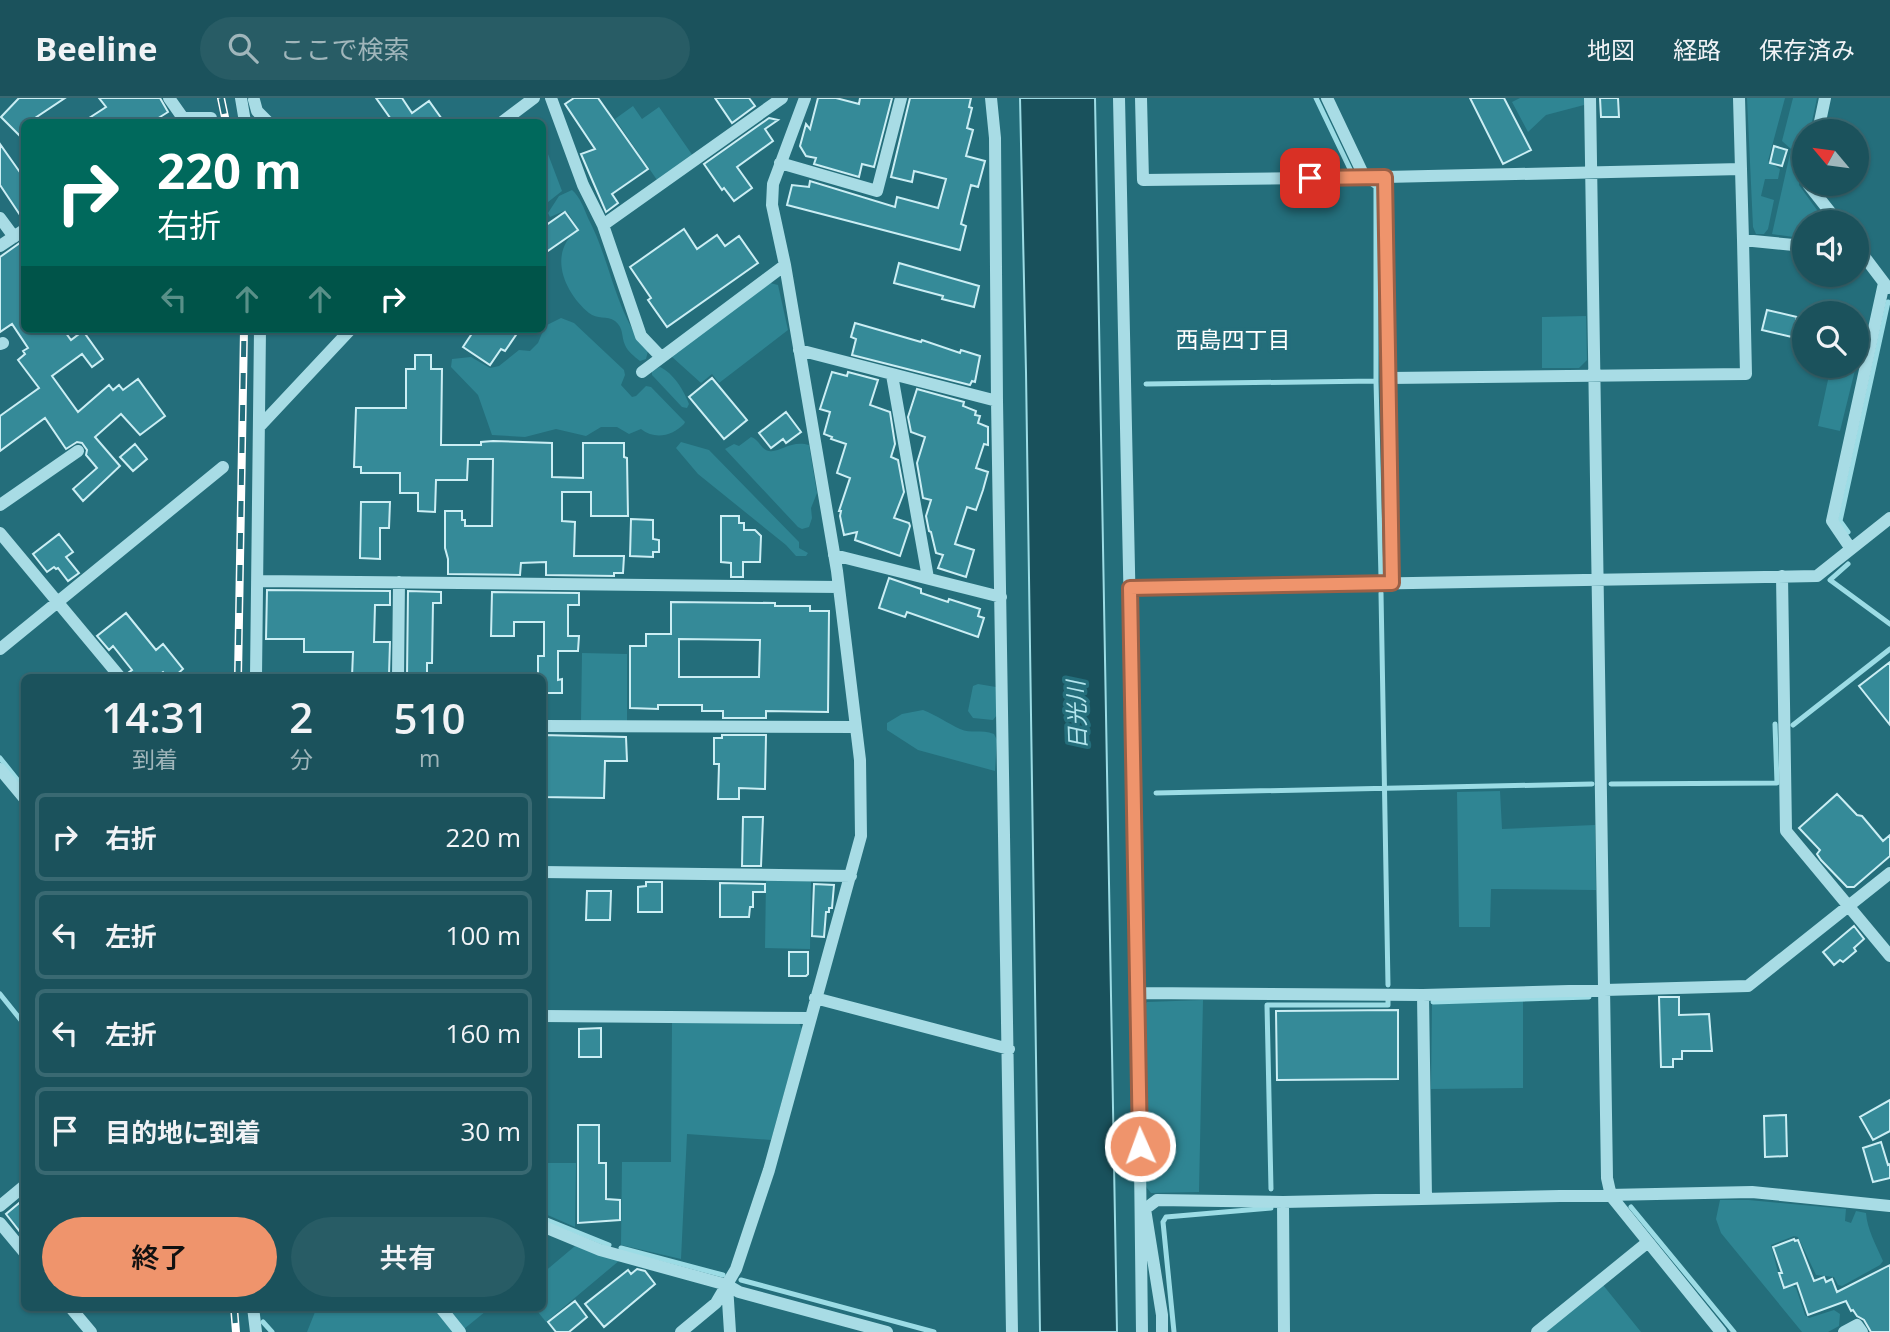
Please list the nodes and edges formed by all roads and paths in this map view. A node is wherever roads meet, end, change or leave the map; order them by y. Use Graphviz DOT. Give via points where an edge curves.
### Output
graph roads {
  1 [pos="169,98"];
  2 [pos="534,98"];
  3 [pos="551,98"];
  4 [pos="782,98"];
  5 [pos="805,98"];
  6 [pos="901,98"];
  7 [pos="991,98"];
  8 [pos="1119,98"];
  9 [pos="1141,98"];
  10 [pos="1326,98"];
  11 [pos="1590,98"];
  12 [pos="1739,98"];
  13 [pos="1825,98"];
  14 [pos="249,101"];
  15 [pos="211,118"];
  16 [pos="180,119"];
  17 [pos="196,119"];
  18 [pos="246,119"];
  19 [pos="265,119"];
  20 [pos="506,119"];
  21 [pos="1821,119"];
  22 [pos="780,163"];
  23 [pos="1741,169"];
  24 [pos="1591,173"];
  25 [pos="1365,177"];
  26 [pos="1385,177"];
  27 [pos="1817,196"];
  28 [pos="1829,210"];
  29 [pos="0,218"];
  30 [pos="603,225"];
  31 [pos="19,233"];
  32 [pos="1743,240"];
  33 [pos="1792,245"];
  34 [pos="0,246"];
  35 [pos="785,265"];
  36 [pos="1869,268"];
  37 [pos="1887,287"];
  38 [pos="260,333"];
  39 [pos="347,333"];
  40 [pos="799,350"];
  41 [pos="661,357"];
  42 [pos="642,372"];
  43 [pos="892,375"];
  44 [pos="1594,376"];
  45 [pos="1389,378"];
  46 [pos="997,401"];
  47 [pos="260,426"];
  48 [pos="78,451"];
  49 [pos="223,467"];
  50 [pos="0,505"];
  51 [pos="1890,518"];
  52 [pos="0,533"];
  53 [pos="1852,549"];
  54 [pos="834,555"];
  55 [pos="1782,576"];
  56 [pos="928,579"];
  57 [pos="1597,580"];
  58 [pos="257,581"];
  59 [pos="399,582"];
  60 [pos="1392,583"];
  61 [pos="839,587"];
  62 [pos="1130,588"];
  63 [pos="1001,597"];
  64 [pos="57,602"];
  65 [pos="0,649"];
  66 [pos="117,674"];
  67 [pos="256,674"];
  68 [pos="398,674"];
  69 [pos="546,726"];
  70 [pos="856,727"];
  71 [pos="0,769"];
  72 [pos="21,794"];
  73 [pos="546,872"];
  74 [pos="1890,873"];
  75 [pos="851,876"];
  76 [pos="1847,907"];
  77 [pos="1890,956"];
  78 [pos="1604,990"];
  79 [pos="1138,992"];
  80 [pos="1423,995"];
  81 [pos="816,998"];
  82 [pos="546,1016"];
  83 [pos="809,1018"];
  84 [pos="1009,1049"];
  85 [pos="21,1188"];
  86 [pos="1611,1196"];
  87 [pos="1426,1198"];
  88 [pos="1283,1202"];
  89 [pos="0,1206"];
  90 [pos="1890,1206"];
  91 [pos="0,1223"];
  92 [pos="546,1228"];
  93 [pos="1648,1242"];
  94 [pos="21,1248"];
  95 [pos="727,1285"];
  96 [pos="73,1311"];
  97 [pos="253,1311"];
  98 [pos="443,1311"];
  99 [pos="91,1332"];
  100 [pos="256,1332"];
  101 [pos="460,1332"];
  102 [pos="681,1332"];
  103 [pos="730,1332"];
  104 [pos="887,1332"];
  105 [pos="1012,1332"];
  106 [pos="1142,1332"];
  107 [pos="1162,1332"];
  108 [pos="1284,1332"];
  109 [pos="1537,1332"];
  110 [pos="1721,1332"];
  111 [pos="1844,1332"];
  112 [pos="1861,1332"];
  1 -- 16 [label="street"];
  2 -- 20 [label="street"];
  3 -- 30 [label="street"];
  4 -- 30 [label="street"];
  5 -- 22 [label="street"];
  6 -- 22 [label="street" via="877,191"];
  7 -- 46 [label="street"];
  8 -- 62 [label="street"];
  9 -- 25 [label="street" via="1143,180"];
  10 -- 25 [label="street"];
  11 -- 24 [label="street"];
  12 -- 23 [label="street"];
  13 -- 21 [label="street"];
  14 -- 18 [label="street"];
  14 -- 19 [label="street"];
  15 -- 17 [label="street"];
  22 -- 35 [label="street" via="772,205"];
  23 -- 24 [label="street"];
  23 -- 32 [label="street"];
  24 -- 26 [label="street"];
  24 -- 44 [label="street"];
  25 -- 26 [label="street"];
  26 -- 45 [label="street"];
  27 -- 28 [label="street"];
  29 -- 31 [label="street"];
  30 -- 41 [label="street" via="641,337"];
  31 -- 34 [label="street"];
  32 -- 33 [label="street"];
  32 -- 44 [label="street" via="1746,374"];
  35 -- 40 [label="street"];
  35 -- 41 [label="street"];
  36 -- 37 [label="street"];
  37 -- 53 [label="street" via="1832,521"];
  38 -- 47 [label="street"];
  39 -- 47 [label="street"];
  40 -- 43 [label="street"];
  40 -- 54 [label="street"];
  41 -- 42 [label="street"];
  43 -- 46 [label="street"];
  43 -- 56 [label="street"];
  44 -- 45 [label="street"];
  44 -- 57 [label="street"];
  45 -- 60 [label="street"];
  46 -- 63 [label="street"];
  47 -- 58 [label="street"];
  48 -- 50 [label="street"];
  49 -- 64 [label="street"];
  51 -- 53 [label="street"];
  52 -- 64 [label="street"];
  53 -- 55 [label="street" via="1817,576"];
  54 -- 56 [label="street"];
  54 -- 61 [label="street"];
  55 -- 57 [label="street"];
  55 -- 76 [label="street" via="1786,831"];
  56 -- 63 [label="street"];
  57 -- 60 [label="street"];
  57 -- 78 [label="street"];
  58 -- 59 [label="street"];
  58 -- 67 [label="street"];
  59 -- 61 [label="street"];
  59 -- 68 [label="street"];
  60 -- 62 [label="street"];
  61 -- 70 [label="street"];
  62 -- 79 [label="street"];
  63 -- 84 [label="street"];
  64 -- 65 [label="street"];
  64 -- 66 [label="street"];
  69 -- 70 [label="street"];
  70 -- 75 [label="street" via="861,836"];
  71 -- 72 [label="street"];
  73 -- 75 [label="street"];
  74 -- 76 [label="street"];
  75 -- 81 [label="street"];
  76 -- 77 [label="street"];
  76 -- 78 [label="street" via="1748,986"];
  78 -- 80 [label="street"];
  78 -- 86 [label="street"];
  79 -- 80 [label="street"];
  79 -- 106 [label="street"];
  80 -- 87 [label="street"];
  81 -- 83 [label="street"];
  81 -- 84 [label="street"];
  82 -- 83 [label="street"];
  83 -- 95 [label="street" via="769,1170"];
  84 -- 105 [label="street"];
  85 -- 89 [label="street"];
  86 -- 87 [label="street"];
  86 -- 90 [label="street" via="1752,1192"];
  86 -- 93 [label="street"];
  87 -- 88 [label="street"];
  88 -- 107 [label="street" via="1157,1200 1145,1209"];
  88 -- 108 [label="street"];
  91 -- 94 [label="street"];
  92 -- 95 [label="street" via="600,1250"];
  93 -- 109 [label="street"];
  93 -- 110 [label="street"];
  95 -- 102 [label="street" via="716,1303"];
  95 -- 103 [label="street"];
  95 -- 104 [label="street"];
  96 -- 99 [label="street"];
  97 -- 100 [label="street"];
  98 -- 101 [label="street"];
  111 -- 112 [label="street" via="1857,1325"];
}
